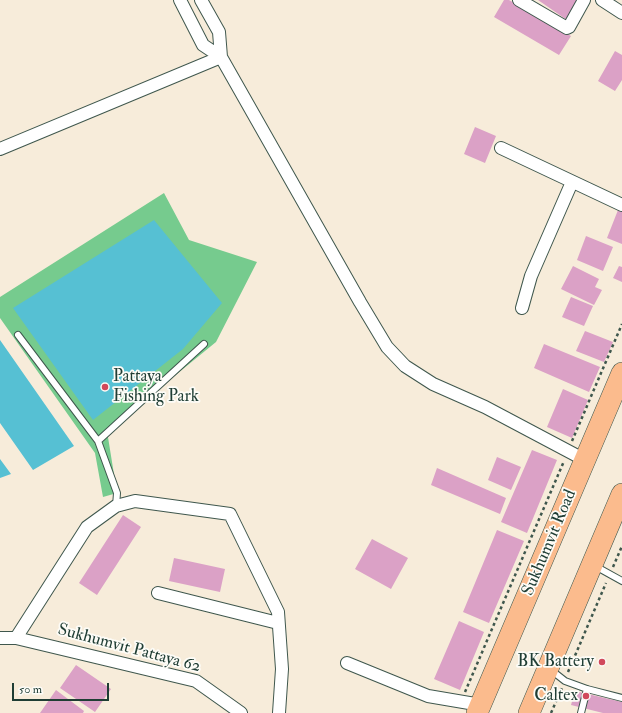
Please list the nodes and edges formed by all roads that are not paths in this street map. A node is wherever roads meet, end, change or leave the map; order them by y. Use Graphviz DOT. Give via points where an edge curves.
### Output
graph roads {
  1 [pos="180,0"];
  2 [pos="201,0"];
  3 [pos="519,0"];
  4 [pos="584,0"];
  5 [pos="602,0"];
  6 [pos="622,13"];
  7 [pos="221,57"];
  8 [pos="501,148"];
  9 [pos="0,149"];
  10 [pos="572,182"];
  11 [pos="622,206"];
  12 [pos="522,308"];
  13 [pos="18,335"];
  14 [pos="204,344"];
  15 [pos="622,373"];
  16 [pos="98,441"];
  17 [pos="576,455"];
  18 [pos="622,494"];
  19 [pos="116,506"];
  20 [pos="601,569"];
  21 [pos="622,581"];
  22 [pos="158,593"];
  23 [pos="278,623"];
  24 [pos="0,638"];
  25 [pos="16,638"];
  26 [pos="347,663"];
  27 [pos="548,668"];
  28 [pos="587,689"];
  29 [pos="622,698"];
  30 [pos="473,706"];
  31 [pos="241,713"];
  32 [pos="279,713"];
  33 [pos="529,713"];
  34 [pos="581,713"];
  1 -- 7 [label="street" via="203,45"];
  2 -- 7 [label="street" via="219,32"];
  3 -- 4 [label="street" via="567,28"];
  5 -- 6 [label="street"];
  7 -- 9 [label="street"];
  7 -- 17 [label="street" via="387,347 405,366 432,384 485,407"];
  8 -- 10 [label="street"];
  10 -- 11 [label="street"];
  10 -- 12 [label="street" via="531,276"];
  13 -- 16 [label="lane"];
  14 -- 16 [label="lane"];
  15 -- 17 [label="highway, Sukhumvit Road"];
  16 -- 19 [label="lane" via="118,493"];
  17 -- 30 [label="highway, Sukhumvit Road"];
  18 -- 20 [label="highway"];
  19 -- 23 [label="street" via="135,501 230,514 278,612"];
  19 -- 25 [label="street" via="87,527"];
  20 -- 21 [label="lane"];
  20 -- 27 [label="highway"];
  22 -- 23 [label="street"];
  23 -- 32 [label="street" via="282,669"];
  24 -- 25 [label="street, Sukhumvit Pattaya 62"];
  25 -- 31 [label="street, Sukhumvit Pattaya 62" via="196,681"];
  26 -- 30 [label="street" via="428,696"];
  27 -- 28 [label="lane" via="565,681"];
  27 -- 33 [label="highway"];
  28 -- 29 [label="lane"];
  28 -- 34 [label="lane"];
}
